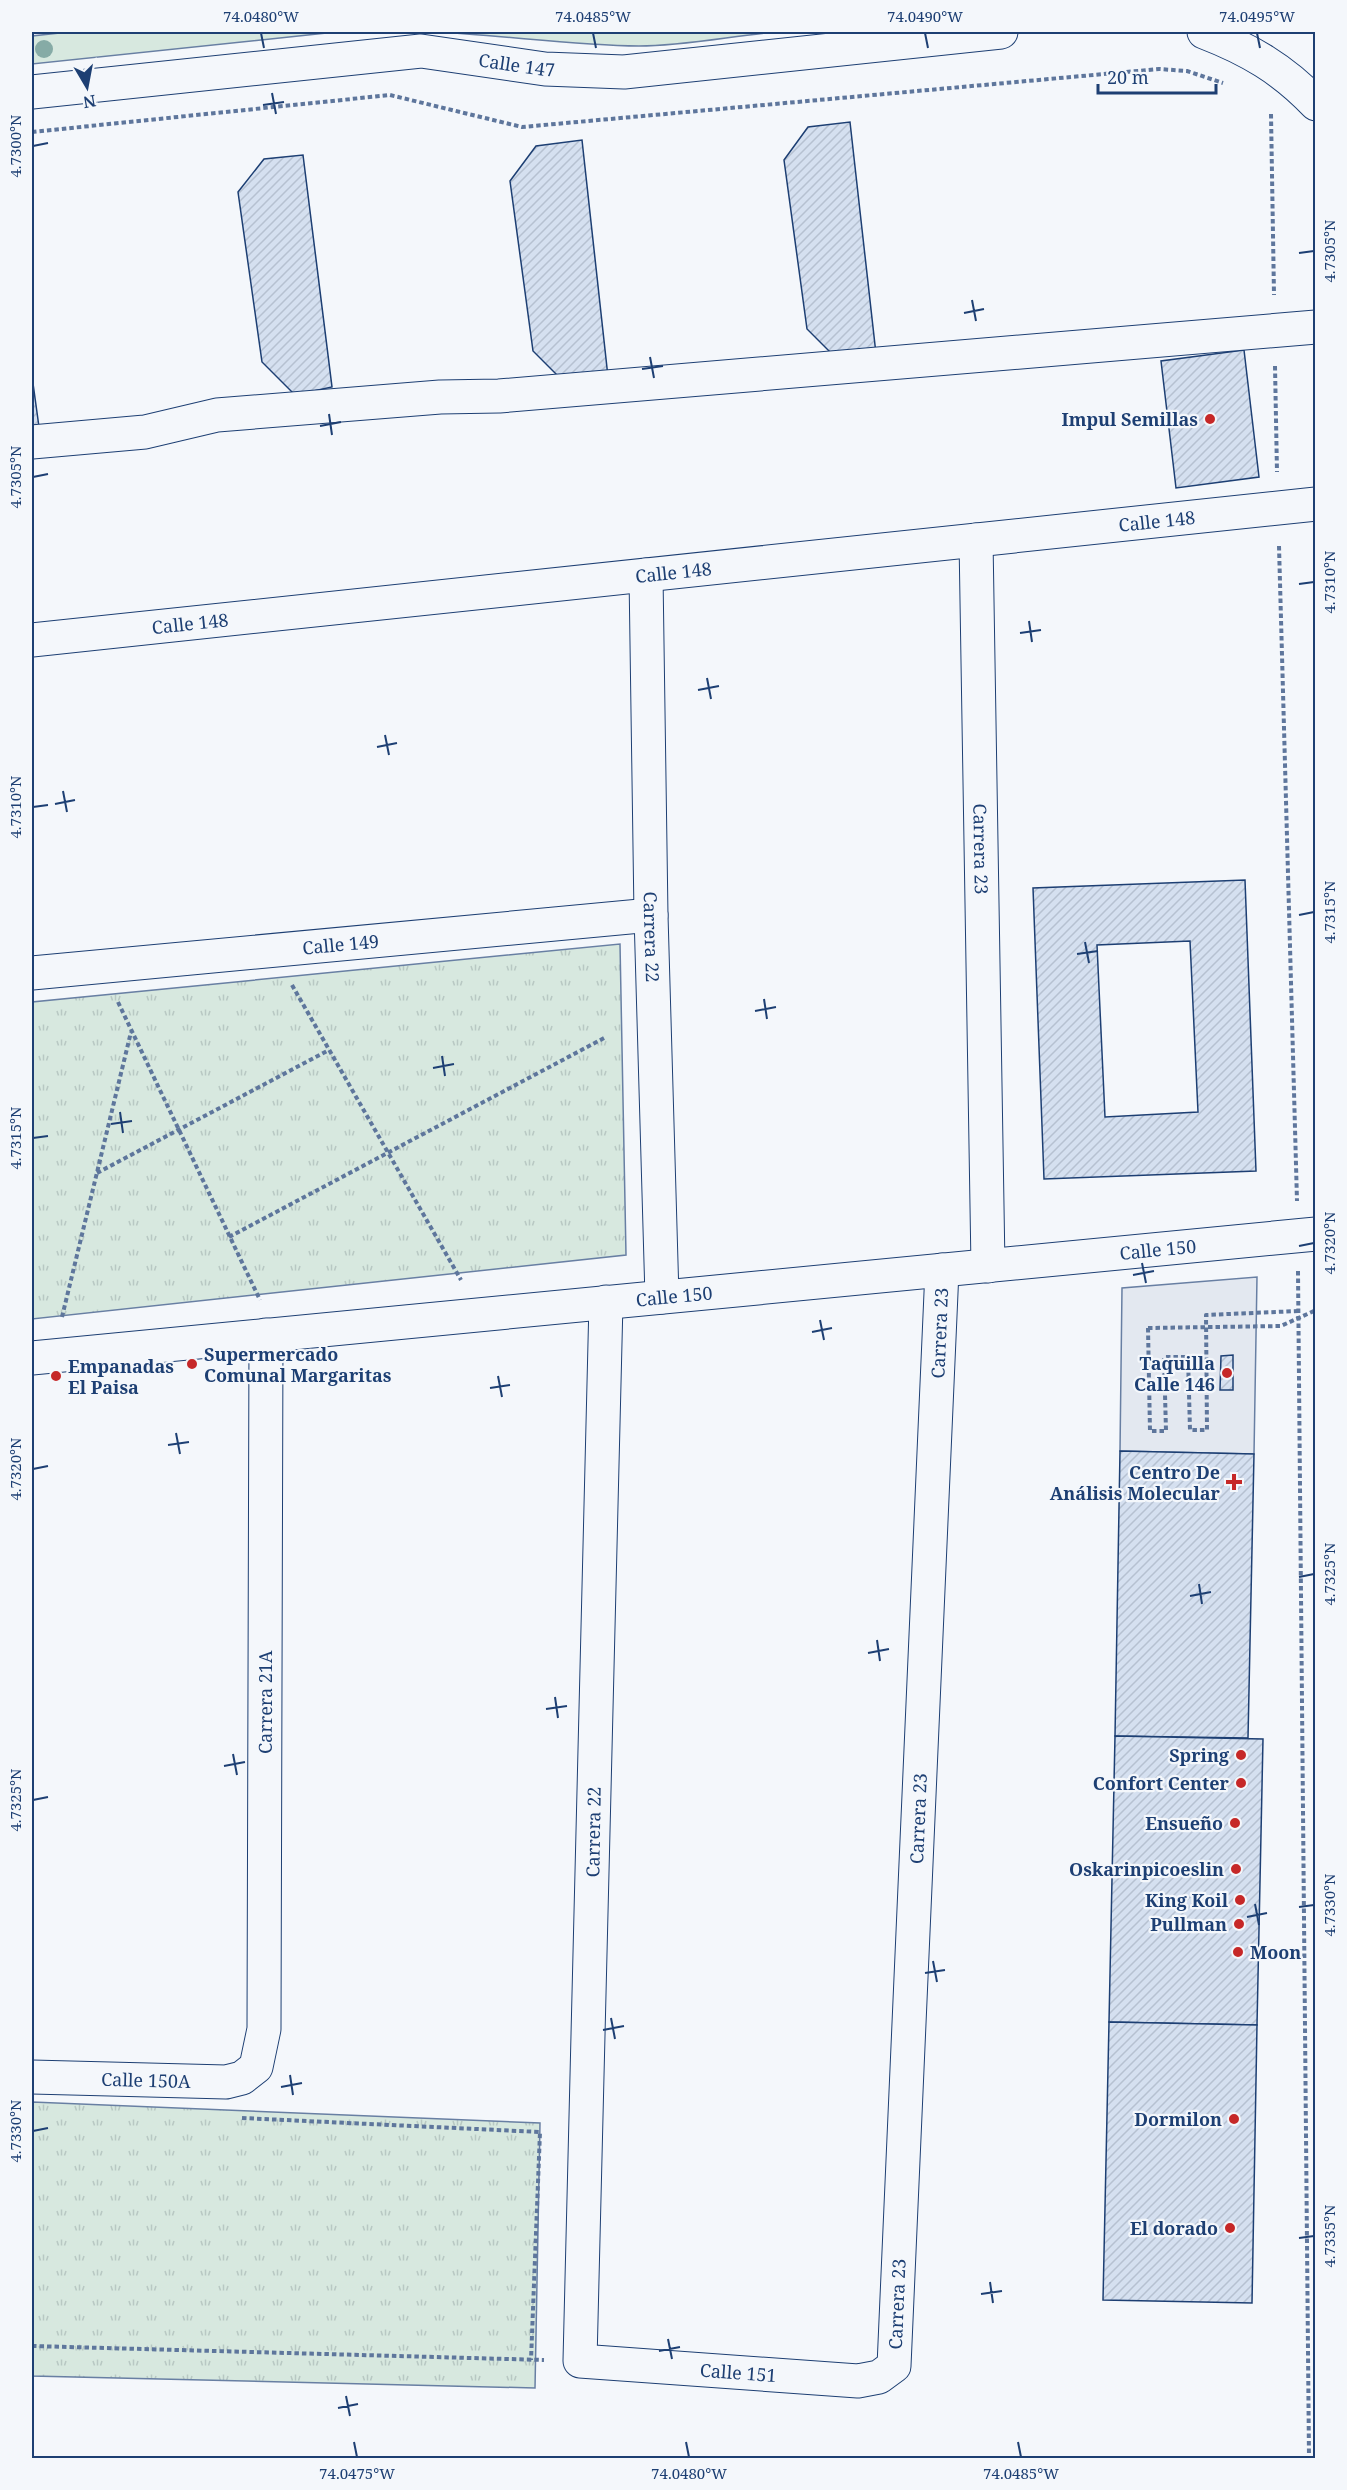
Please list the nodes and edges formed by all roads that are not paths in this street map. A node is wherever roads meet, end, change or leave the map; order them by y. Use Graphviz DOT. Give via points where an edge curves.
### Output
graph roads {
  1 [pos="1001,32"];
  2 [pos="1204,32"];
  3 [pos="32,92"];
  4 [pos="1316,104"];
  5 [pos="1316,327"];
  6 [pos="32,442"];
  7 [pos="1316,504"];
  8 [pos="976,540"];
  9 [pos="646,575"];
  10 [pos="32,640"];
  11 [pos="651,915"];
  12 [pos="32,974"];
  13 [pos="1307,1235"];
  14 [pos="988,1266"];
  15 [pos="942,1270"];
  16 [pos="662,1297"];
  17 [pos="606,1302"];
  18 [pos="266,1335"];
  19 [pos="32,1358"];
  20 [pos="256,2067"];
  21 [pos="32,2077"];
  22 [pos="580,2361"];
  23 [pos="894,2366"];
  1 -- 3 [label="street, Calle 147" via="624,72 545,69 421,51"];
  2 -- 4 [label="street" via="1272,64"];
  5 -- 6 [label="street" via="511,395 217,415 145,432"];
  7 -- 8 [label="street, Calle 148"];
  8 -- 9 [label="street, Calle 148"];
  8 -- 14 [label="street, Carrera 23"];
  9 -- 10 [label="street, Calle 148"];
  9 -- 11 [label="street, Carrera 22"];
  11 -- 12 [label="street, Calle 149"];
  11 -- 16 [label="street, Carrera 22"];
  13 -- 14 [label="street, Calle 150"];
  14 -- 15 [label="street, Calle 150"];
  15 -- 16 [label="street, Calle 150"];
  15 -- 23 [label="street, Carrera 23"];
  16 -- 17 [label="street, Calle 150"];
  17 -- 18 [label="street, Calle 150"];
  17 -- 22 [label="street, Carrera 22"];
  18 -- 19 [label="street, Calle 150"];
  18 -- 20 [label="street, Carrera 21A" via="264,2029"];
  20 -- 21 [label="street, Calle 150A" via="242,2078 226,2082"];
  22 -- 23 [label="street, Calle 151" via="858,2381 879,2377"];
}
